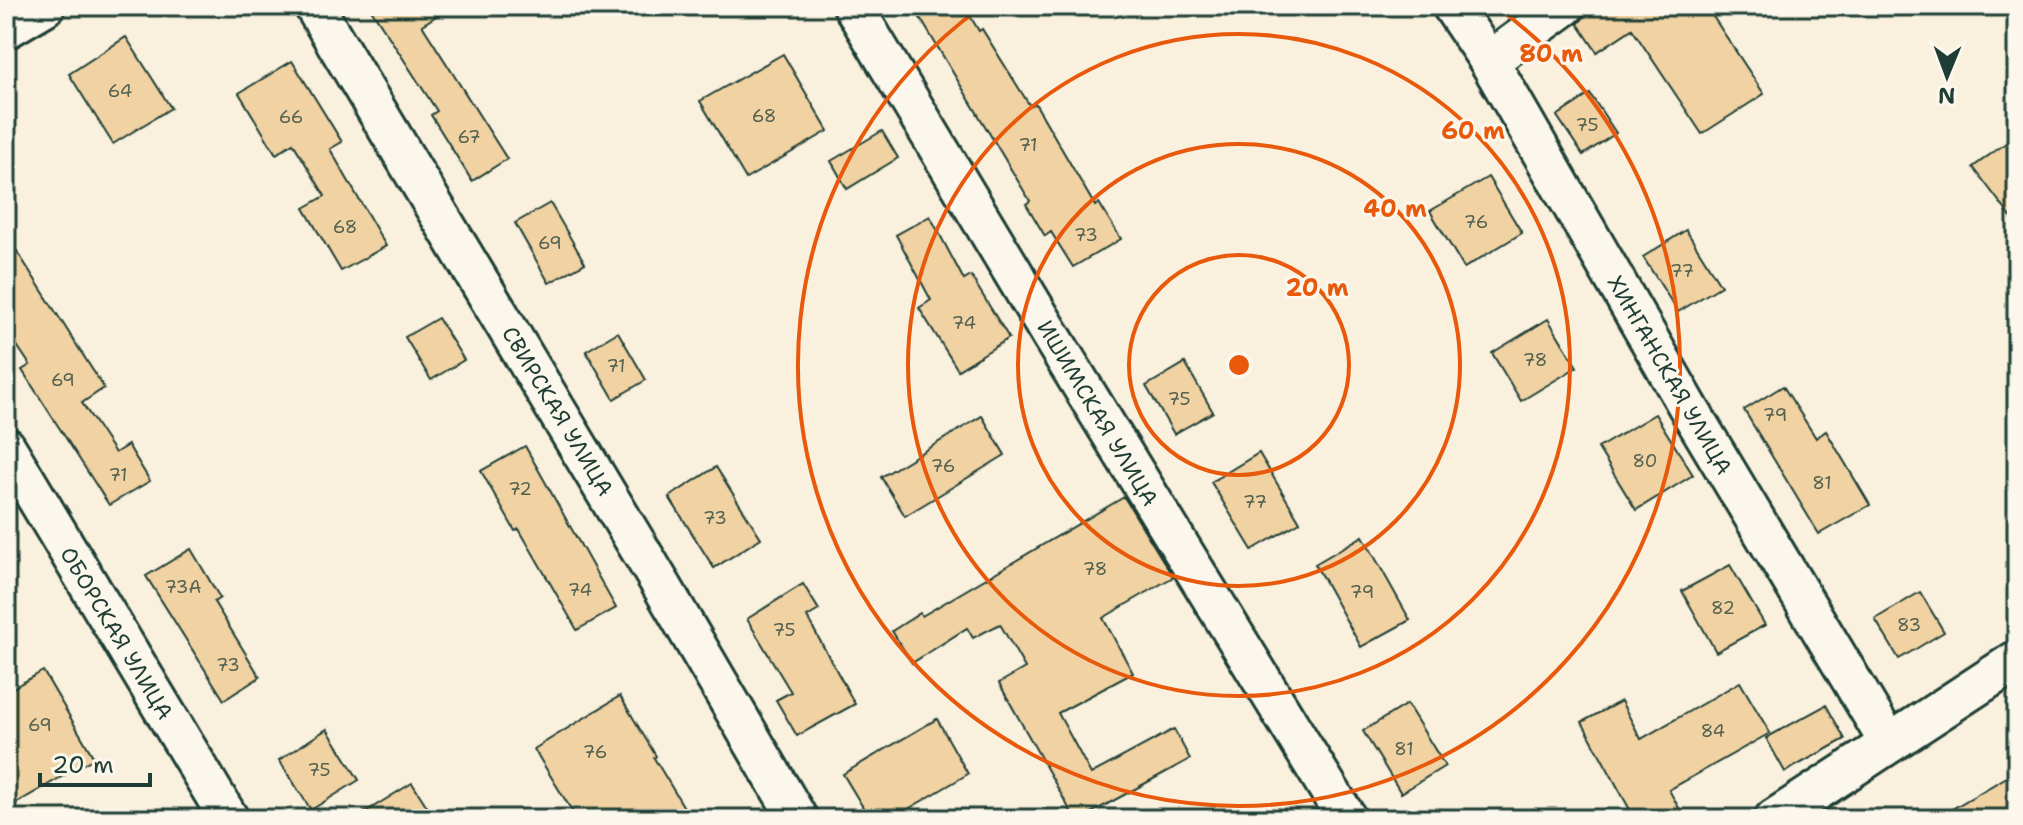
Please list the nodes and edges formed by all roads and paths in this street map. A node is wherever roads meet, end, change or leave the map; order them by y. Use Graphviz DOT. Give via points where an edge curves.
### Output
graph roads {
  1 [pos="45,6"];
  2 [pos="314,6"];
  3 [pos="853,6"];
  4 [pos="1452,6"];
  5 [pos="1565,6"];
  6 [pos="6,29"];
  7 [pos="1489,61"];
  8 [pos="6,447"];
  9 [pos="2017,660"];
  10 [pos="1889,743"];
  11 [pos="229,819"];
  12 [pos="798,819"];
  13 [pos="1347,819"];
  14 [pos="1774,819"];
  1 -- 6 [label="street"];
  2 -- 12 [label="street, СВИРСКАЯ УЛИЦА"];
  3 -- 13 [label="street, ИШИМСКАЯ УЛИЦА"];
  4 -- 7 [label="street, ХИНГАНСКАЯ УЛИЦА"];
  5 -- 7 [label="street"];
  7 -- 10 [label="street, ХИНГАНСКАЯ УЛИЦА"];
  8 -- 11 [label="street, ОБОРСКАЯ УЛИЦА"];
  9 -- 10 [label="street"];
  10 -- 14 [label="street"];
}
